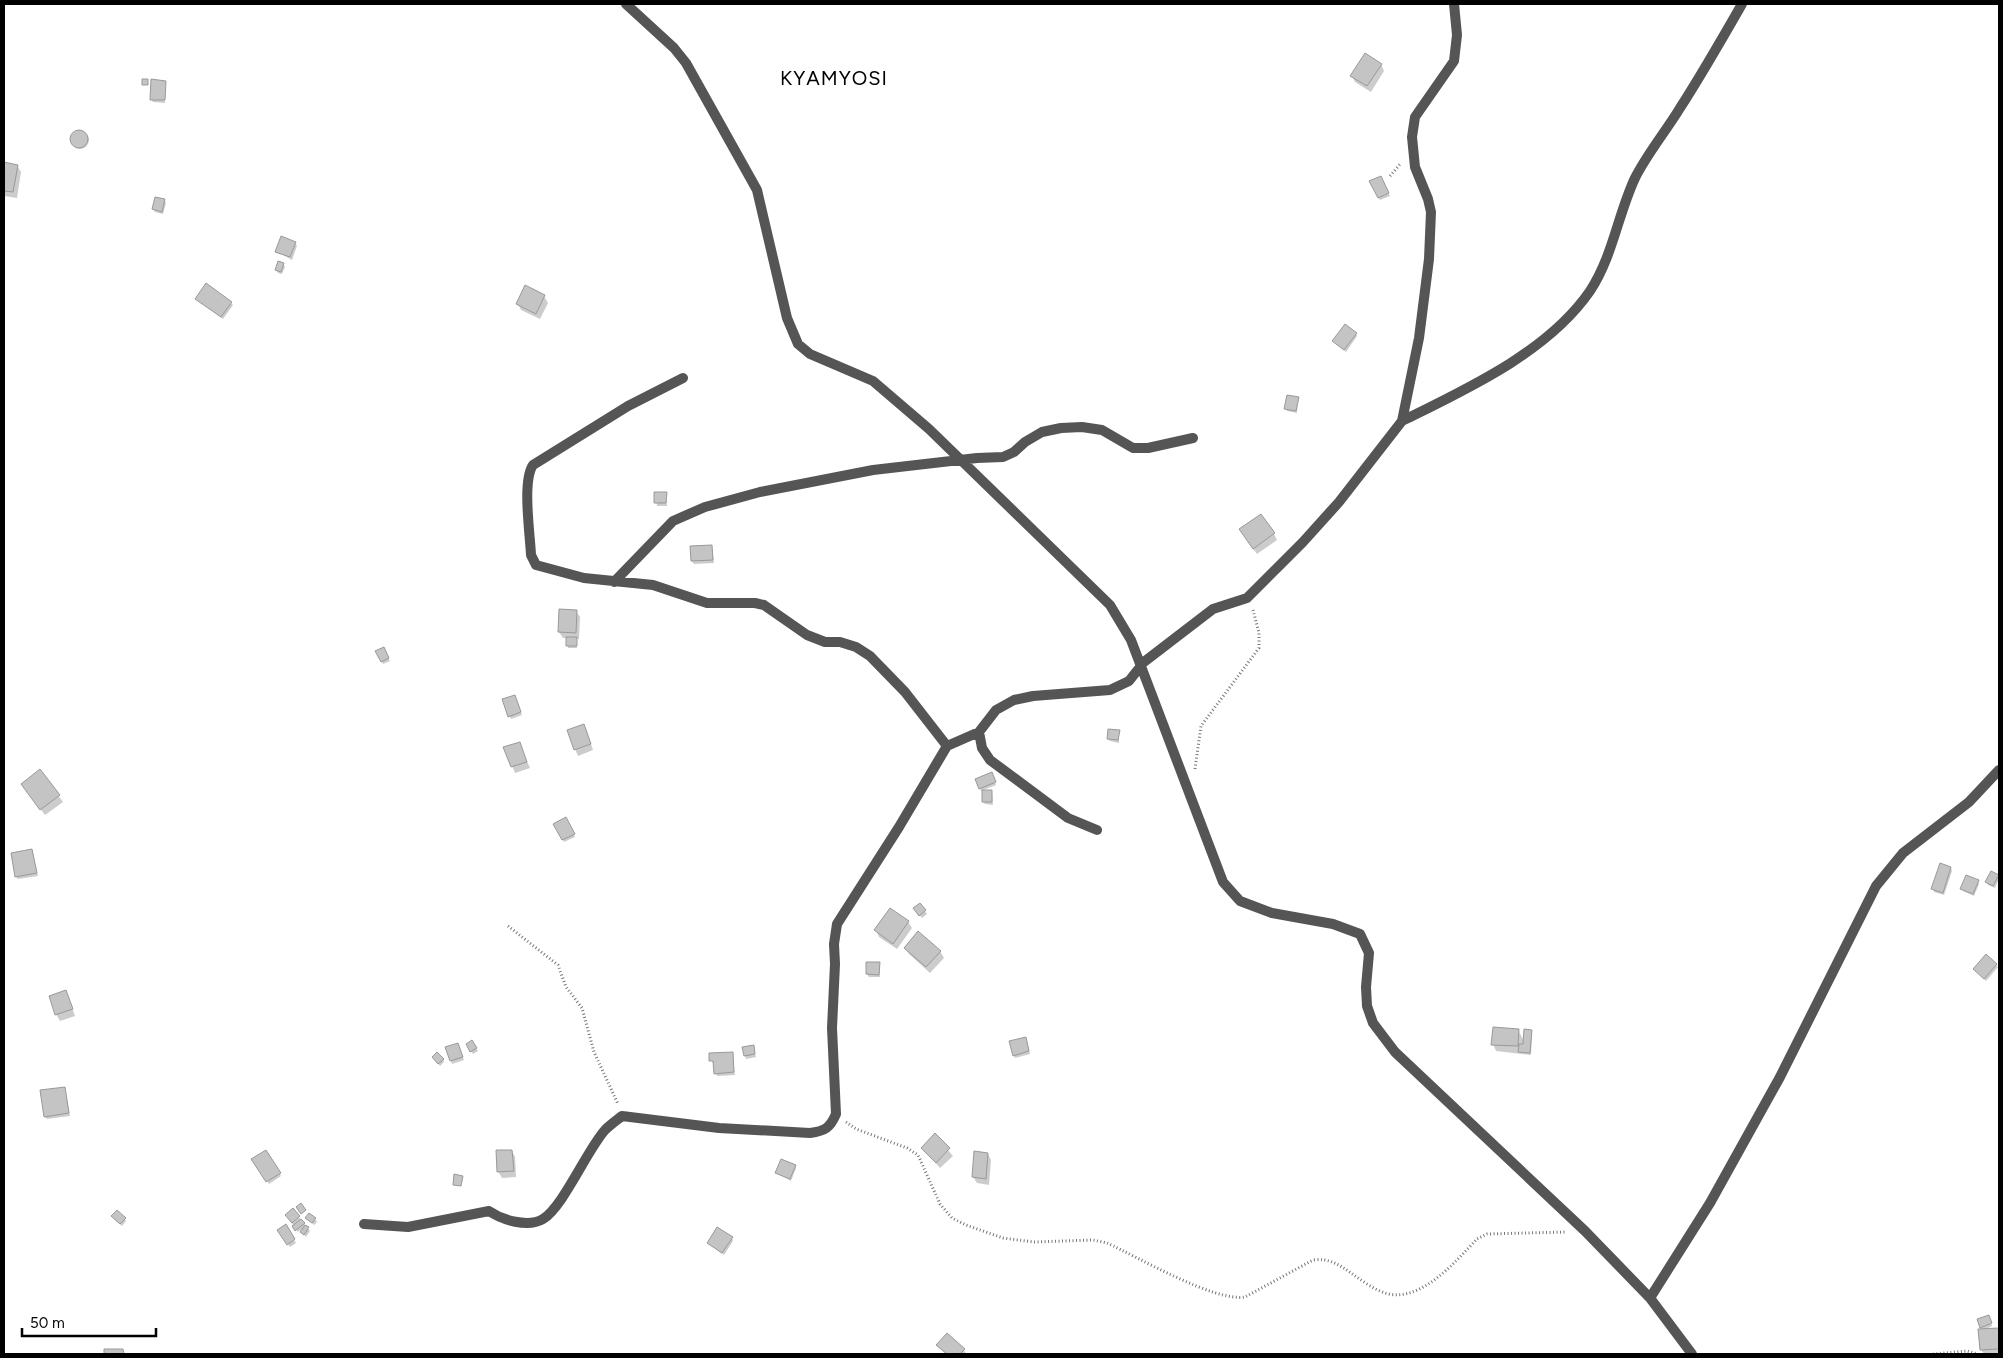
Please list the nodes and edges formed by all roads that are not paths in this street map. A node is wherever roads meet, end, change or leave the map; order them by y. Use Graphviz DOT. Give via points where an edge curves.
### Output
graph roads {
  1 [pos="626,4"];
  2 [pos="1454,4"];
  3 [pos="1742,4"];
  4 [pos="682,378"];
  5 [pos="1402,421"];
  6 [pos="1193,438"];
  7 [pos="960,460"];
  8 [pos="614,582"];
  9 [pos="1140,666"];
  10 [pos="979,732"];
  11 [pos="947,746"];
  12 [pos="1999,770"];
  13 [pos="1097,830"];
  14 [pos="364,1224"];
  15 [pos="1650,1298"];
  16 [pos="1692,1354"];
  1 -- 7 [label="street" via="686,63 757,190 787,318 798,344 810,354 873,381 930,429"];
  2 -- 5 [label="street" via="1457,36 1454,62 1415,117 1412,137 1415,167 1431,212 1419,338"];
  3 -- 5 [label="street" via="1699,79 1635,178 1615,239 1590,290 1560,325 1503,366 1460,394"];
  4 -- 8 [label="street" via="628,406 534,465 528,473 531,555 536,565"];
  5 -- 9 [label="street" via="1340,502 1247,598 1213,609"];
  6 -- 7 [label="street" via="1133,448 1102,430 1082,426 1042,432 1003,457"];
  7 -- 8 [label="street" via="810,481 687,513 660,531"];
  7 -- 9 [label="street" via="1110,605 1131,640"];
  8 -- 11 [label="street" via="653,585 707,603 764,605 808,635 825,642 856,647 870,656 905,692"];
  9 -- 10 [label="street" via="1129,681 1110,690 1014,700 996,710"];
  9 -- 15 [label="street" via="1223,882 1240,901 1272,913 1333,924 1360,934 1369,953 1367,1006 1373,1023 1395,1052 1585,1231"];
  10 -- 11 [label="street"];
  10 -- 13 [label="street" via="982,748 990,760 1068,818"];
  11 -- 14 [label="street" via="837,924 832,1028 836,1114 824,1132 719,1128 622,1116 605,1131 556,1205 543,1219 528,1223 500,1219 488,1211 408,1227"];
  12 -- 15 [label="street" via="1969,802 1903,853 1876,886 1780,1077 1715,1195"];
  15 -- 16 [label="street"];
}
